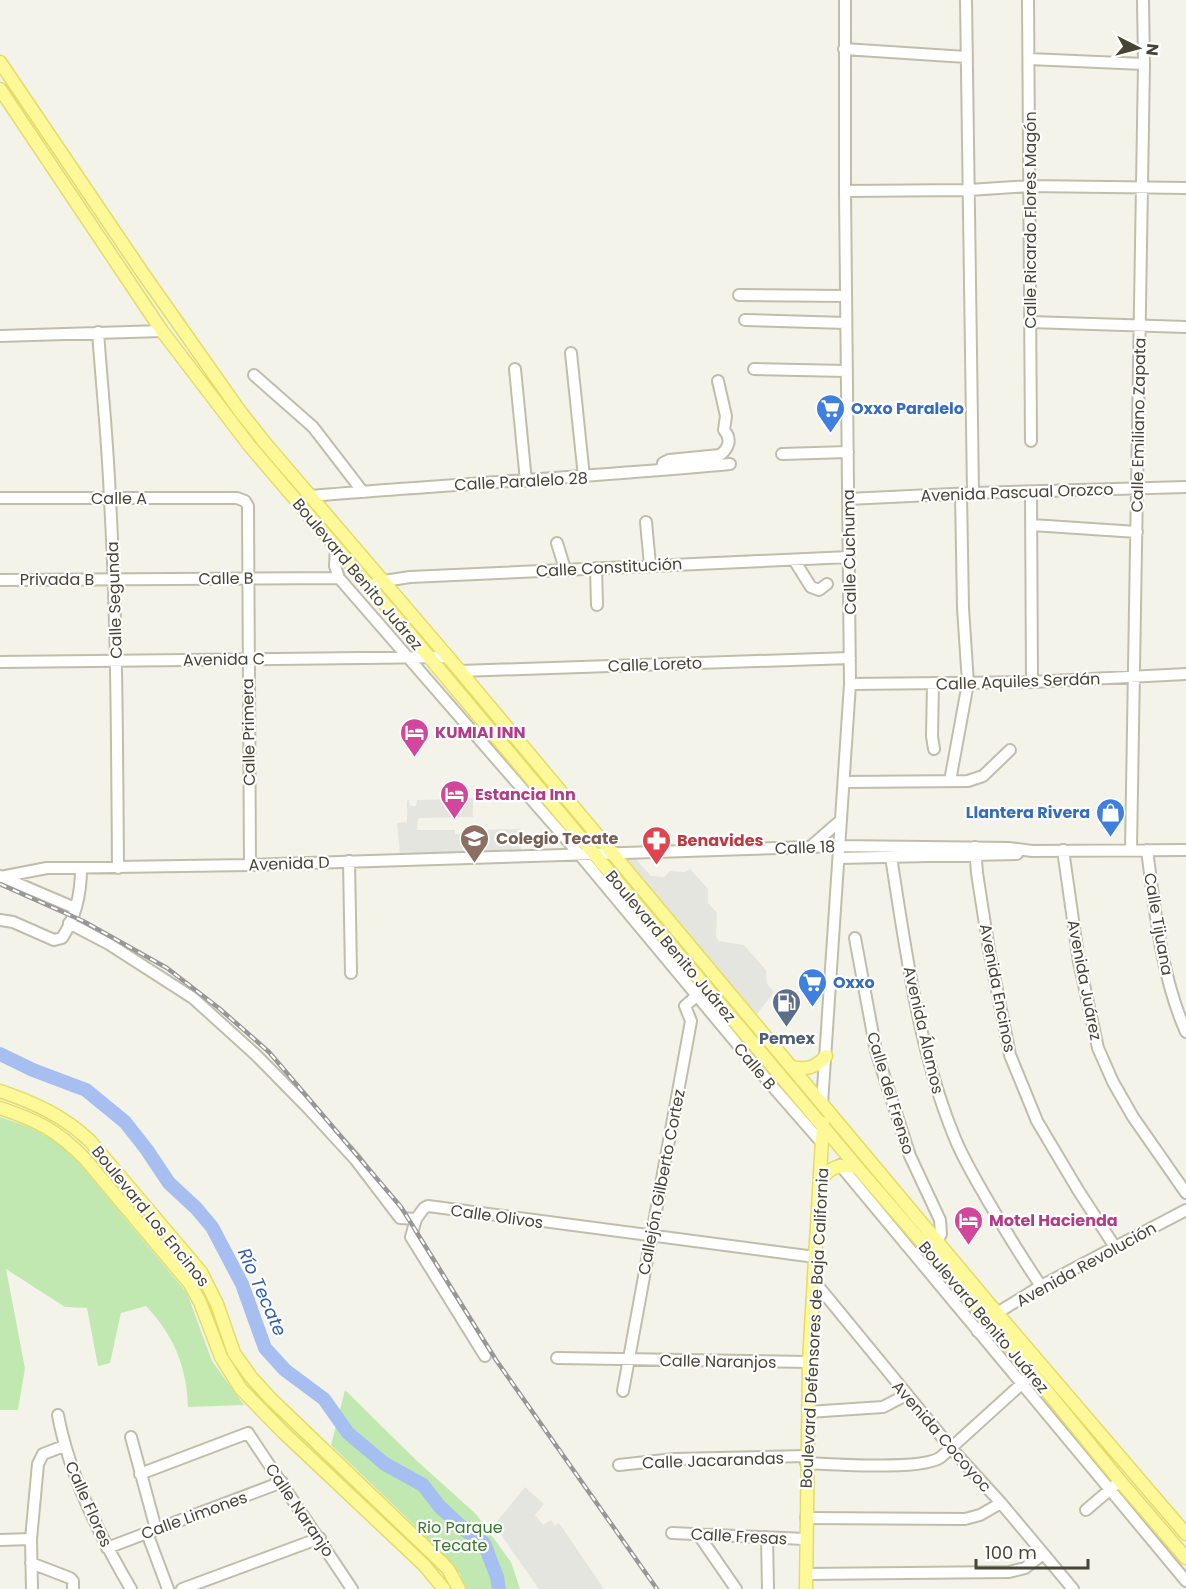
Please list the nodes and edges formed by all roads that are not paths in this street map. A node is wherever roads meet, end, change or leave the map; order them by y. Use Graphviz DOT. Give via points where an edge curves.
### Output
graph roads {
  1 [pos="845,0"];
  2 [pos="966,0"];
  3 [pos="1028,0"];
  4 [pos="1143,0"];
  5 [pos="844,49"];
  6 [pos="966,57"];
  7 [pos="1029,59"];
  8 [pos="0,62"];
  9 [pos="1144,64"];
  10 [pos="0,89"];
  11 [pos="1029,186"];
  12 [pos="1142,188"];
  13 [pos="1186,188"];
  14 [pos="969,190"];
  15 [pos="845,191"];
  16 [pos="739,295"];
  17 [pos="846,296"];
  18 [pos="745,320"];
  19 [pos="1030,322"];
  20 [pos="846,323"];
  21 [pos="1140,326"];
  22 [pos="1186,327"];
  23 [pos="162,331"];
  24 [pos="98,332"];
  25 [pos="0,336"];
  26 [pos="571,353"];
  27 [pos="515,369"];
  28 [pos="754,369"];
  29 [pos="847,371"];
  30 [pos="254,375"];
  31 [pos="717,381"];
  32 [pos="231,422"];
  33 [pos="1031,441"];
  34 [pos="848,452"];
  35 [pos="782,454"];
  36 [pos="282,463"];
  37 [pos="730,464"];
  38 [pos="662,470"];
  39 [pos="584,477"];
  40 [pos="525,481"];
  41 [pos="1186,487"];
  42 [pos="1138,488"];
  43 [pos="363,492"];
  44 [pos="1031,492"];
  45 [pos="973,493"];
  46 [pos="961,494"];
  47 [pos="311,496"];
  48 [pos="0,498"];
  49 [pos="110,498"];
  50 [pos="237,498"];
  51 [pos="848,499"];
  52 [pos="646,522"];
  53 [pos="1032,525"];
  54 [pos="1137,532"];
  55 [pos="557,543"];
  56 [pos="336,547"];
  57 [pos="849,557"];
  58 [pos="794,560"];
  59 [pos="650,565"];
  60 [pos="596,568"];
  61 [pos="565,569"];
  62 [pos="247,577"];
  63 [pos="339,578"];
  64 [pos="114,579"];
  65 [pos="0,580"];
  66 [pos="384,581"];
  67 [pos="827,584"];
  68 [pos="369,586"];
  69 [pos="597,605"];
  70 [pos="428,657"];
  71 [pos="448,657"];
  72 [pos="409,658"];
  73 [pos="850,658"];
  74 [pos="247,659"];
  75 [pos="117,660"];
  76 [pos="0,662"];
  77 [pos="460,671"];
  78 [pos="1186,674"];
  79 [pos="1135,676"];
  80 [pos="1032,682"];
  81 [pos="933,683"];
  82 [pos="968,683"];
  83 [pos="850,684"];
  84 [pos="934,749"];
  85 [pos="1010,750"];
  86 [pos="950,781"];
  87 [pos="844,782"];
  88 [pos="841,820"];
  89 [pos="840,846"];
  90 [pos="810,847"];
  91 [pos="1063,850"];
  92 [pos="1131,850"];
  93 [pos="1147,850"];
  94 [pos="1186,850"];
  95 [pos="612,852"];
  96 [pos="975,852"];
  97 [pos="593,853"];
  98 [pos="579,854"];
  99 [pos="891,857"];
  100 [pos="840,858"];
  101 [pos="349,861"];
  102 [pos="250,865"];
  103 [pos="118,867"];
  104 [pos="81,868"];
  105 [pos="0,876"];
  106 [pos="75,908"];
  107 [pos="0,920"];
  108 [pos="69,923"];
  109 [pos="855,938"];
  110 [pos="351,973"];
  111 [pos="701,992"];
  112 [pos="1186,1032"];
  113 [pos="826,1056"];
  114 [pos="791,1067"];
  115 [pos="0,1091"];
  116 [pos="822,1104"];
  117 [pos="0,1108"];
  118 [pos="824,1127"];
  119 [pos="822,1143"];
  120 [pos="867,1158"];
  121 [pos="840,1165"];
  122 [pos="857,1167"];
  123 [pos="820,1181"];
  124 [pos="1186,1193"];
  125 [pos="1186,1210"];
  126 [pos="400,1218"];
  127 [pos="416,1219"];
  128 [pos="650,1236"];
  129 [pos="411,1237"];
  130 [pos="937,1242"];
  131 [pos="1115,1247"];
  132 [pos="815,1257"];
  133 [pos="814,1281"];
  134 [pos="1041,1286"];
  135 [pos="993,1317"];
  136 [pos="977,1330"];
  137 [pos="485,1356"];
  138 [pos="556,1358"];
  139 [pos="628,1360"];
  140 [pos="809,1362"];
  141 [pos="1032,1374"];
  142 [pos="1022,1383"];
  143 [pos="623,1391"];
  144 [pos="906,1395"];
  145 [pos="808,1412"];
  146 [pos="58,1415"];
  147 [pos="293,1420"];
  148 [pos="283,1432"];
  149 [pos="131,1437"];
  150 [pos="64,1446"];
  151 [pos="951,1448"];
  152 [pos="807,1460"];
  153 [pos="619,1465"];
  154 [pos="140,1474"];
  155 [pos="1119,1481"];
  156 [pos="282,1482"];
  157 [pos="1110,1490"];
  158 [pos="1001,1503"];
  159 [pos="1086,1510"];
  160 [pos="806,1518"];
  161 [pos="151,1531"];
  162 [pos="672,1533"];
  163 [pos="698,1534"];
  164 [pos="1186,1534"];
  165 [pos="767,1537"];
  166 [pos="320,1538"];
  167 [pos="31,1539"];
  168 [pos="805,1539"];
  169 [pos="0,1540"];
  170 [pos="107,1548"];
  171 [pos="1043,1554"];
  172 [pos="1186,1558"];
  173 [pos="31,1563"];
  174 [pos="806,1574"];
  175 [pos="1186,1581"];
  176 [pos="32,1589"];
  177 [pos="73,1589"];
  178 [pos="131,1589"];
  179 [pos="168,1589"];
  180 [pos="182,1589"];
  181 [pos="352,1589"];
  182 [pos="444,1589"];
  183 [pos="459,1589"];
  184 [pos="736,1589"];
  185 [pos="768,1589"];
  186 [pos="806,1589"];
  187 [pos="1073,1589"];
  1 -- 5 [label="street, Calle Cuchuma"];
  2 -- 6 [label="street"];
  3 -- 7 [label="street, Calle Ricardo Flores Magón"];
  4 -- 9 [label="street, Calle Emiliano Zapata"];
  5 -- 6 [label="street"];
  5 -- 15 [label="street, Calle Cuchuma"];
  6 -- 14 [label="street"];
  7 -- 9 [label="street"];
  7 -- 11 [label="street, Calle Ricardo Flores Magón"];
  8 -- 36 [label="main road, Boulevard Benito Juárez" via="239,410"];
  9 -- 12 [label="street, Calle Emiliano Zapata"];
  10 -- 23 [label="main road, Boulevard Benito Juárez"];
  11 -- 12 [label="street"];
  11 -- 14 [label="street"];
  11 -- 19 [label="street, Calle Ricardo Flores Magón"];
  12 -- 13 [label="street"];
  12 -- 21 [label="street, Calle Emiliano Zapata"];
  14 -- 15 [label="street"];
  14 -- 45 [label="street"];
  15 -- 17 [label="street, Calle Cuchuma"];
  16 -- 17 [label="street"];
  17 -- 20 [label="street, Calle Cuchuma"];
  18 -- 20 [label="street"];
  19 -- 21 [label="street"];
  19 -- 33 [label="street, Calle Ricardo Flores Magón"];
  20 -- 29 [label="street, Calle Cuchuma"];
  21 -- 22 [label="street"];
  21 -- 42 [label="street, Calle Emiliano Zapata"];
  23 -- 24 [label="street"];
  23 -- 32 [label="main road, Boulevard Benito Juárez"];
  24 -- 25 [label="street"];
  24 -- 49 [label="street, Calle Segunda"];
  26 -- 39 [label="street"];
  27 -- 40 [label="street"];
  28 -- 29 [label="street"];
  29 -- 34 [label="street, Calle Cuchuma"];
  30 -- 43 [label="street" via="313,427"];
  31 -- 38 [label="street" via="726,416 724,430 729,436 725,451 720,455 669,460 663,463"];
  32 -- 36 [label="main road" via="237,422 265,452"];
  32 -- 56 [label="main road, Boulevard Benito Juárez"];
  34 -- 35 [label="street"];
  34 -- 51 [label="street, Calle Cuchuma"];
  36 -- 47 [label="main road, Boulevard Benito Juárez"];
  37 -- 38 [label="street, Calle Paralelo 28"];
  38 -- 39 [label="street, Calle Paralelo 28"];
  39 -- 40 [label="street, Calle Paralelo 28"];
  40 -- 43 [label="street, Calle Paralelo 28"];
  41 -- 42 [label="street, Avenida Pascual Orozco"];
  42 -- 44 [label="street, Avenida Pascual Orozco"];
  42 -- 54 [label="street, Calle Emiliano Zapata"];
  43 -- 47 [label="street, Calle Paralelo 28"];
  44 -- 45 [label="street, Avenida Pascual Orozco"];
  44 -- 53 [label="street"];
  45 -- 46 [label="street, Avenida Pascual Orozco"];
  46 -- 51 [label="street, Avenida Pascual Orozco"];
  46 -- 82 [label="street"];
  47 -- 66 [label="main road, Boulevard Benito Juárez"];
  48 -- 49 [label="street, Calle A"];
  49 -- 50 [label="street, Calle A"];
  49 -- 64 [label="street, Calle Segunda"];
  50 -- 62 [label="street, Calle Primera" via="248,506"];
  51 -- 57 [label="street, Calle Cuchuma"];
  52 -- 59 [label="street"];
  53 -- 54 [label="street"];
  53 -- 80 [label="street"];
  54 -- 79 [label="street, Calle Emiliano Zapata"];
  55 -- 61 [label="street"];
  56 -- 63 [label="street" via="334,566"];
  56 -- 68 [label="main road, Boulevard Benito Juárez"];
  57 -- 58 [label="street, Calle Constitución"];
  57 -- 73 [label="street, Calle Cuchuma"];
  58 -- 59 [label="street, Calle Constitución"];
  58 -- 67 [label="street" via="811,587 819,590"];
  59 -- 60 [label="street, Calle Constitución"];
  60 -- 61 [label="street, Calle Constitución"];
  60 -- 69 [label="street"];
  61 -- 66 [label="street, Calle Constitución"];
  62 -- 63 [label="street, Calle B"];
  62 -- 64 [label="street, Calle B"];
  62 -- 74 [label="street, Calle Primera"];
  63 -- 72 [label="street, Calle B"];
  64 -- 65 [label="street, Privada B"];
  64 -- 75 [label="street, Calle Segunda"];
  66 -- 68 [label="street, Calle Constitución"];
  66 -- 71 [label="main road, Boulevard Benito Juárez"];
  68 -- 70 [label="main road, Boulevard Benito Juárez"];
  70 -- 71 [label="street, Avenida C"];
  70 -- 72 [label="street, Avenida C"];
  70 -- 97 [label="main road, Boulevard Benito Juárez"];
  71 -- 77 [label="main road, Boulevard Benito Juárez"];
  72 -- 74 [label="street, Avenida C"];
  72 -- 98 [label="street, Calle B"];
  73 -- 77 [label="street, Calle Loreto"];
  73 -- 83 [label="street, Calle Cuchuma"];
  74 -- 75 [label="street, Avenida C"];
  74 -- 102 [label="street, Calle Primera"];
  75 -- 76 [label="street, Avenida C"];
  75 -- 103 [label="street, Calle Segunda"];
  77 -- 95 [label="main road, Boulevard Benito Juárez"];
  78 -- 79 [label="street, Calle Aquiles Serdán"];
  79 -- 80 [label="street, Calle Aquiles Serdán"];
  79 -- 92 [label="street, Calle Emiliano Zapata"];
  80 -- 82 [label="street, Calle Aquiles Serdán"];
  81 -- 82 [label="street, Calle Aquiles Serdán"];
  81 -- 83 [label="street, Calle Aquiles Serdán"];
  81 -- 84 [label="street"];
  82 -- 86 [label="street"];
  83 -- 87 [label="street, Calle Cuchuma"];
  85 -- 86 [label="street" via="983,776"];
  86 -- 87 [label="street"];
  87 -- 88 [label="street, Calle Cuchuma"];
  88 -- 89 [label="street, Calle Cuchuma"];
  88 -- 90 [label="street"];
  89 -- 90 [label="street, Calle 18"];
  89 -- 96 [label="street, Calle 18"];
  89 -- 100 [label="street, Calle Cuchuma"];
  90 -- 95 [label="street, Calle 18"];
  91 -- 92 [label="street, Calle 18"];
  91 -- 96 [label="street, Calle 18" via="1009,855"];
  91 -- 124 [label="street, Avenida Juárez" via="1079,962 1098,1048 1133,1117"];
  92 -- 93 [label="street, Calle 18"];
  93 -- 94 [label="street, Calle 18"];
  93 -- 112 [label="street, Calle Tijuana" via="1164,961"];
  95 -- 97 [label="street, Calle 18"];
  95 -- 114 [label="main road, Boulevard Benito Juárez"];
  96 -- 99 [label="street, Calle 18"];
  96 -- 131 [label="street, Avenida Encinos" via="989,950 1013,1063 1037,1121"];
  97 -- 98 [label="street, Calle 18"];
  97 -- 111 [label="main road, Boulevard Benito Juárez"];
  98 -- 101 [label="street, Avenida D"];
  98 -- 111 [label="street, Calle B"];
  99 -- 100 [label="street, Calle 18"];
  99 -- 134 [label="street, Avenida Álamos" via="914,994 938,1093 954,1138 976,1180"];
  100 -- 113 [label="street, Calle Cuchuma"];
  101 -- 102 [label="street, Avenida D"];
  101 -- 110 [label="street"];
  102 -- 103 [label="street, Avenida D"];
  103 -- 104 [label="street, Avenida D"];
  104 -- 105 [label="street, Avenida D" via="40,869"];
  104 -- 106 [label="street"];
  105 -- 106 [label="street"];
  106 -- 108 [label="street"];
  107 -- 108 [label="street" via="58,940"];
  108 -- 126 [label="street" via="183,990 256,1055 355,1159"];
  109 -- 130 [label="street, Calle del Frenso" via="876,1051 910,1156 940,1220"];
  111 -- 118 [label="main road, Boulevard Benito Juárez"];
  111 -- 119 [label="street, Calle B" via="773,1087"];
  111 -- 128 [label="street, Callejón Gilberto Cortez" via="685,1006 691,1021"];
  113 -- 114 [label="main road" via="812,1068"];
  113 -- 116 [label="street, Calle Cuchuma"];
  114 -- 116 [label="main road, Boulevard Benito Juárez"];
  115 -- 147 [label="main road, Boulevard Los Encinos" via="49,1110 90,1141 201,1272 242,1365"];
  116 -- 118 [label="main road, Boulevard Defensores de Baja California"];
  116 -- 120 [label="main road, Boulevard Benito Juárez"];
  117 -- 148 [label="main road, Boulevard Los Encinos" via="49,1128 85,1159 190,1284 231,1376"];
  118 -- 119 [label="main road, Boulevard Defensores de Baja California"];
  118 -- 120 [label="main road" via="833,1128 853,1151"];
  118 -- 122 [label="main road, Boulevard Benito Juárez"];
  119 -- 123 [label="main road, Boulevard Defensores de Baja California"];
  120 -- 130 [label="main road, Boulevard Benito Juárez"];
  121 -- 122 [label="main road"];
  121 -- 123 [label="main road" via="827,1171"];
  121 -- 136 [label="street"];
  122 -- 135 [label="main road, Boulevard Benito Juárez"];
  123 -- 132 [label="main road, Boulevard Defensores de Baja California"];
  125 -- 131 [label="street, Avenida Revolución"];
  126 -- 127 [label="street, Calle Olivos"];
  126 -- 129 [label="street"];
  127 -- 128 [label="street, Calle Olivos" via="428,1206"];
  127 -- 129 [label="street"];
  128 -- 132 [label="street, Calle Olivos"];
  128 -- 139 [label="street, Callejón Gilberto Cortez"];
  129 -- 137 [label="street"];
  130 -- 135 [label="main road, Boulevard Benito Juárez"];
  131 -- 134 [label="street, Avenida Revolución"];
  132 -- 133 [label="main road, Boulevard Defensores de Baja California"];
  133 -- 140 [label="main road, Boulevard Defensores de Baja California"];
  133 -- 144 [label="street, Avenida Cocoyoc"];
  134 -- 135 [label="street, Avenida Revolución"];
  135 -- 136 [label="street, Avenida Revolución"];
  135 -- 141 [label="main road, Boulevard Benito Juárez"];
  135 -- 164 [label="main road, Boulevard Benito Juárez"];
  136 -- 142 [label="street"];
  138 -- 139 [label="street, Calle Naranjos"];
  139 -- 140 [label="street, Calle Naranjos"];
  139 -- 143 [label="street, Callejón Gilberto Cortez"];
  140 -- 145 [label="main road, Boulevard Defensores de Baja California"];
  141 -- 142 [label="street, Calle Jacarandas"];
  141 -- 155 [label="main road, Boulevard Benito Juárez"];
  142 -- 151 [label="street, Calle Jacarandas"];
  142 -- 157 [label="street"];
  144 -- 145 [label="street" via="883,1407"];
  144 -- 151 [label="street, Avenida Cocoyoc"];
  145 -- 152 [label="main road, Boulevard Defensores de Baja California"];
  146 -- 150 [label="street, Calle Flores"];
  147 -- 148 [label="main road"];
  147 -- 183 [label="main road, Boulevard Los Encinos" via="438,1559"];
  148 -- 182 [label="main road, Boulevard Los Encinos" via="424,1565"];
  149 -- 154 [label="street"];
  150 -- 167 [label="street" via="40,1458"];
  150 -- 170 [label="street, Calle Flores"];
  151 -- 152 [label="street, Calle Jacarandas" via="937,1460 923,1463"];
  151 -- 158 [label="street, Avenida Cocoyoc"];
  152 -- 153 [label="street, Calle Jacarandas" via="685,1459"];
  152 -- 160 [label="main road, Boulevard Defensores de Baja California"];
  154 -- 156 [label="street, Calle Naranjo" via="248,1433"];
  154 -- 161 [label="street"];
  155 -- 157 [label="street"];
  155 -- 172 [label="main road, Boulevard Benito Juárez"];
  156 -- 161 [label="street, Calle Limones"];
  156 -- 166 [label="street, Calle Naranjo"];
  157 -- 159 [label="street"];
  157 -- 175 [label="street"];
  158 -- 160 [label="street" via="965,1519"];
  158 -- 171 [label="street, Avenida Cocoyoc"];
  160 -- 168 [label="main road, Boulevard Defensores de Baja California"];
  161 -- 170 [label="street, Calle Limones"];
  161 -- 179 [label="street"];
  162 -- 163 [label="street, Calle Fresas"];
  163 -- 165 [label="street, Calle Fresas"];
  163 -- 184 [label="street"];
  165 -- 168 [label="street, Calle Fresas"];
  165 -- 185 [label="street"];
  166 -- 180 [label="street"];
  166 -- 181 [label="street, Calle Naranjo"];
  167 -- 169 [label="street"];
  167 -- 173 [label="street"];
  168 -- 174 [label="main road, Boulevard Defensores de Baja California"];
  170 -- 178 [label="street, Calle Flores"];
  171 -- 174 [label="street" via="1025,1568 1009,1572"];
  171 -- 187 [label="street, Avenida Cocoyoc"];
  173 -- 176 [label="street"];
  173 -- 177 [label="street" via="70,1578"];
  174 -- 186 [label="main road, Boulevard Defensores de Baja California"];
}
